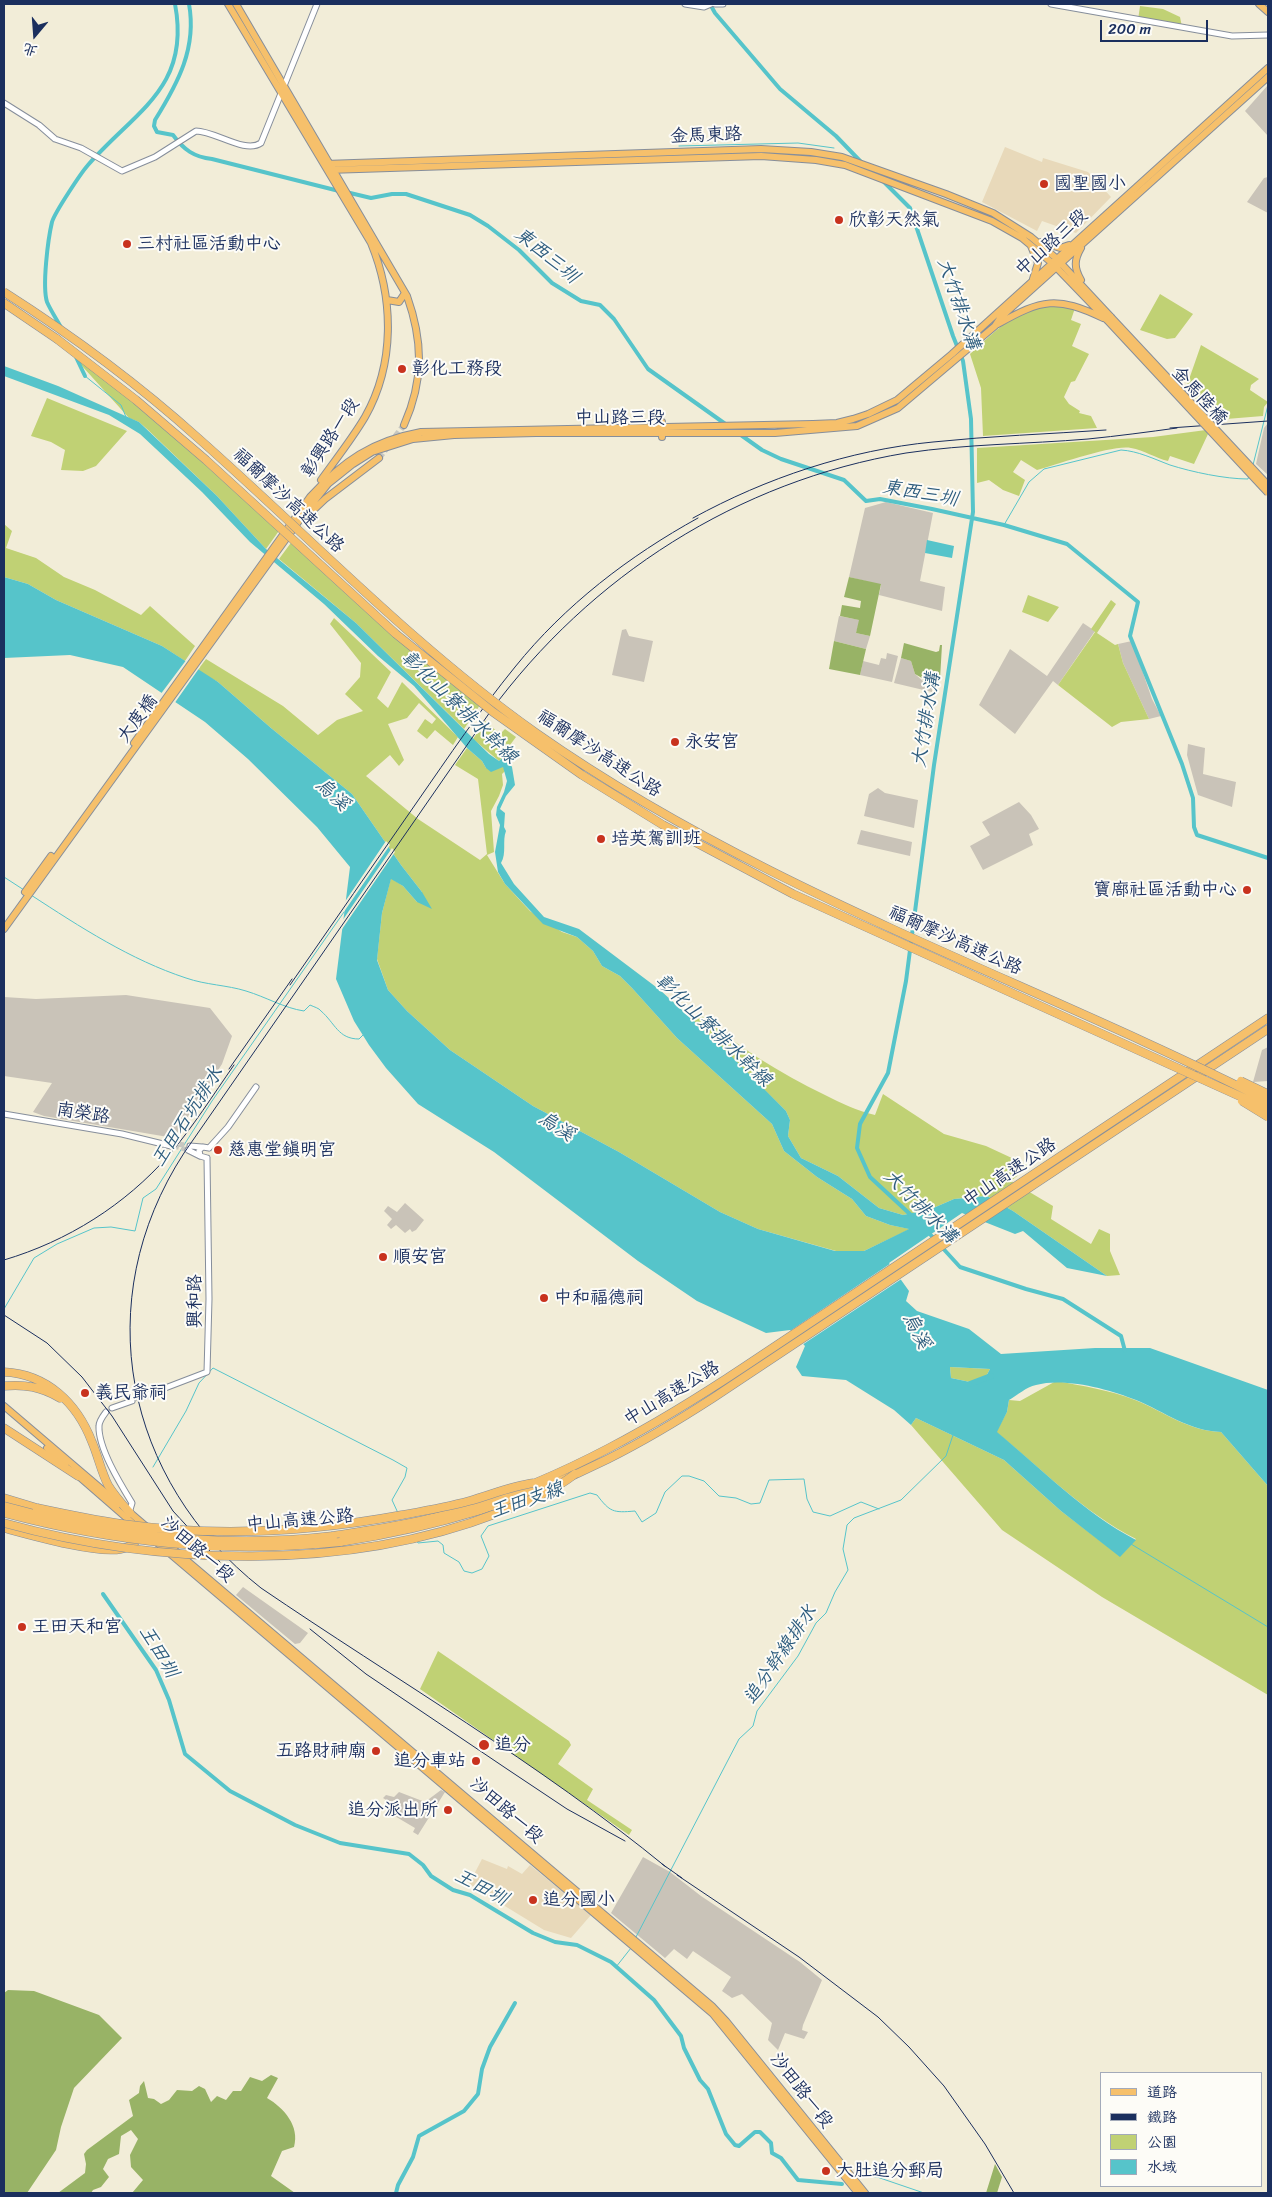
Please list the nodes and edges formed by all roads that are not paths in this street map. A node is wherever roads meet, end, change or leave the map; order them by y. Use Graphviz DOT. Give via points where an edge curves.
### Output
graph roads {
  1 [pos="228,4"];
  2 [pos="236,4"];
  3 [pos="317,4"];
  4 [pos="685,4"];
  5 [pos="713,4"];
  6 [pos="723,4"];
  7 [pos="1050,4"];
  8 [pos="1258,4"];
  9 [pos="1268,12"];
  10 [pos="1268,35"];
  11 [pos="1268,68"];
  12 [pos="1268,77"];
  13 [pos="284,85"];
  14 [pos="281,93"];
  15 [pos="4,103"];
  16 [pos="329,167"];
  17 [pos="344,193"];
  18 [pos="1077,241"];
  19 [pos="1086,241"];
  20 [pos="1033,243"];
  21 [pos="1057,263"];
  22 [pos="381,277"];
  23 [pos="398,279"];
  24 [pos="1032,280"];
  25 [pos="1085,288"];
  26 [pos="4,292"];
  27 [pos="405,293"];
  28 [pos="387,300"];
  29 [pos="4,303"];
  30 [pos="1109,318"];
  31 [pos="995,326"];
  32 [pos="970,343"];
  33 [pos="954,356"];
  34 [pos="775,423"];
  35 [pos="404,425"];
  36 [pos="662,430"];
  37 [pos="775,435"];
  38 [pos="379,458"];
  39 [pos="1268,485"];
  40 [pos="1268,493"];
  41 [pos="310,497"];
  42 [pos="294,524"];
  43 [pos="4,922"];
  44 [pos="4,929"];
  45 [pos="1268,1018"];
  46 [pos="1268,1029"];
  47 [pos="1170,1054"];
  48 [pos="1148,1056"];
  49 [pos="256,1087"];
  50 [pos="1268,1094"];
  51 [pos="1268,1101"];
  52 [pos="1268,1109"];
  53 [pos="4,1114"];
  54 [pos="1268,1116"];
  55 [pos="171,1144"];
  56 [pos="202,1147"];
  57 [pos="209,1148"];
  58 [pos="200,1156"];
  59 [pos="207,1158"];
  60 [pos="4,1372"];
  61 [pos="4,1386"];
  62 [pos="139,1398"];
  63 [pos="132,1401"];
  64 [pos="68,1403"];
  65 [pos="4,1406"];
  66 [pos="112,1408"];
  67 [pos="4,1412"];
  68 [pos="106,1412"];
  69 [pos="4,1428"];
  70 [pos="575,1474"];
  71 [pos="78,1476"];
  72 [pos="534,1483"];
  73 [pos="4,1499"];
  74 [pos="4,1506"];
  75 [pos="4,1513"];
  76 [pos="128,1515"];
  77 [pos="4,1523"];
  78 [pos="4,1528"];
  79 [pos="146,1530"];
  80 [pos="551,1873"];
  81 [pos="858,2193"];
  82 [pos="866,2193"];
  1 -- 14 [label="main road, 彰興路一段"];
  2 -- 13 [label="main road, 彰興路一段"];
  3 -- 13 [label="street"];
  4 -- 5 [label="street" via="704,7"];
  5 -- 6 [label="street"];
  7 -- 10 [label="street" via="1232,36"];
  8 -- 9 [label="main road"];
  11 -- 18 [label="main road, 中山路三段"];
  12 -- 19 [label="main road, 中山路三段"];
  13 -- 14 [label="street"];
  13 -- 16 [label="main road, 彰興路一段"];
  14 -- 15 [label="street" via="257,146 200,131 155,157 122,171 55,139"];
  14 -- 16 [label="main road, 彰興路一段"];
  16 -- 17 [label="main road, 彰興路一段"];
  16 -- 20 [label="main road, 金馬東路" via="761,156 816,160 845,165 972,212"];
  17 -- 22 [label="main road, 彰興路一段" via="370,243"];
  17 -- 23 [label="main road, 彰興路一段"];
  18 -- 20 [label="main road" via="1060,248"];
  18 -- 21 [label="main road, 中山路三段"];
  19 -- 21 [label="main road, 中山路三段"];
  19 -- 25 [label="main road" via="1075,264"];
  20 -- 21 [label="main road, 金馬東路"];
  20 -- 24 [label="main road" via="1038,263"];
  21 -- 24 [label="main road, 中山路三段"];
  21 -- 25 [label="main road"];
  21 -- 30 [label="main road"];
  21 -- 31 [label="main road, 中山路三段"];
  22 -- 23 [label="main road" via="388,273"];
  22 -- 28 [label="main road, 彰興路一段"];
  23 -- 27 [label="main road, 彰興路一段"];
  24 -- 32 [label="main road, 中山路三段"];
  25 -- 30 [label="main road"];
  26 -- 47 [label="highway, 福爾摩沙高速公路, bridge" via="147,394 436,655 516,718 583,765 704,836 816,894"];
  27 -- 28 [label="main road" via="399,302"];
  27 -- 35 [label="main road, 彰興路一段" via="416,321 419,379"];
  28 -- 41 [label="main road, 彰興路一段" via="388,336 384,368 375,397 365,417"];
  29 -- 48 [label="highway, 福爾摩沙高速公路, bridge" via="136,400 368,610 436,667 492,712 582,775 663,825 793,894"];
  30 -- 31 [label="main road" via="1057,302 1026,309"];
  30 -- 39 [label="main road, 金馬陸橋, bridge"];
  30 -- 40 [label="main road, 金馬陸橋, bridge"];
  31 -- 32 [label="main road, 中山路三段"];
  32 -- 33 [label="main road"];
  33 -- 34 [label="main road, 中山路三段" via="897,400 868,414 837,423"];
  33 -- 37 [label="main road, 中山路三段" via="898,408 873,420 841,429"];
  34 -- 36 [label="main road, 中山路三段"];
  34 -- 37 [label="main road"];
  36 -- 37 [label="main road, 中山路三段"];
  36 -- 41 [label="main road, 中山路三段" via="421,432 383,442 348,460"];
  36 -- 42 [label="main road, 中山路三段" via="413,438 372,452 348,468 328,484"];
  38 -- 42 [label="main road, 彰興路一段"];
  41 -- 42 [label="main road"];
  42 -- 43 [label="main road, 大度橋, bridge"];
  42 -- 44 [label="main road, 大度橋"];
  45 -- 72 [label="highway, 中山高速公路, bridge" via="710,1390 626,1439"];
  46 -- 70 [label="highway, 中山高速公路, bridge" via="713,1398 647,1439"];
  47 -- 50 [label="highway, bridge" via="1201,1063"];
  47 -- 51 [label="highway, 福爾摩沙高速公路, bridge"];
  48 -- 52 [label="highway, 福爾摩沙高速公路, bridge"];
  48 -- 54 [label="highway, bridge"];
  49 -- 57 [label="street"];
  53 -- 55 [label="street, 南榮路"];
  56 -- 57 [label="street"];
  56 -- 58 [label="street"];
  56 -- 58 [label="street" via="189,1148"];
  57 -- 59 [label="street" via="211,1153"];
  58 -- 59 [label="street"];
  59 -- 62 [label="street, 興和路" via="208,1370 205,1374"];
  60 -- 64 [label="highway" via="38,1378"];
  61 -- 64 [label="highway" via="38,1388"];
  63 -- 66 [label="street"];
  64 -- 76 [label="highway" via="92,1440 108,1485"];
  65 -- 76 [label="main road, 沙田路一段"];
  67 -- 71 [label="main road, 沙田路一段"];
  68 -- 76 [label="street" via="99,1425 100,1433 121,1488 132,1503"];
  69 -- 71 [label="highway"];
  70 -- 75 [label="highway, 中山高速公路, bridge" via="478,1512 430,1525 372,1537 294,1547 207,1548 143,1542 95,1535"];
  70 -- 77 [label="highway, 中山高速公路, bridge" via="548,1493 437,1533 378,1546 299,1554 222,1555 153,1550 83,1540"];
  71 -- 76 [label="main road, 沙田路一段"];
  72 -- 73 [label="highway, bridge" via="400,1516 257,1532 186,1531 140,1526"];
  72 -- 74 [label="highway, 中山高速公路, bridge" via="462,1510 421,1521 287,1540 228,1542 153,1537 101,1529"];
  76 -- 79 [label="main road, 沙田路一段"];
  78 -- 79 [label="highway" via="49,1540 114,1550 129,1547"];
  79 -- 80 [label="main road, 沙田路一段"];
  80 -- 81 [label="main road, 沙田路一段" via="713,2014"];
  80 -- 82 [label="main road, 沙田路一段" via="712,2006"];
}
